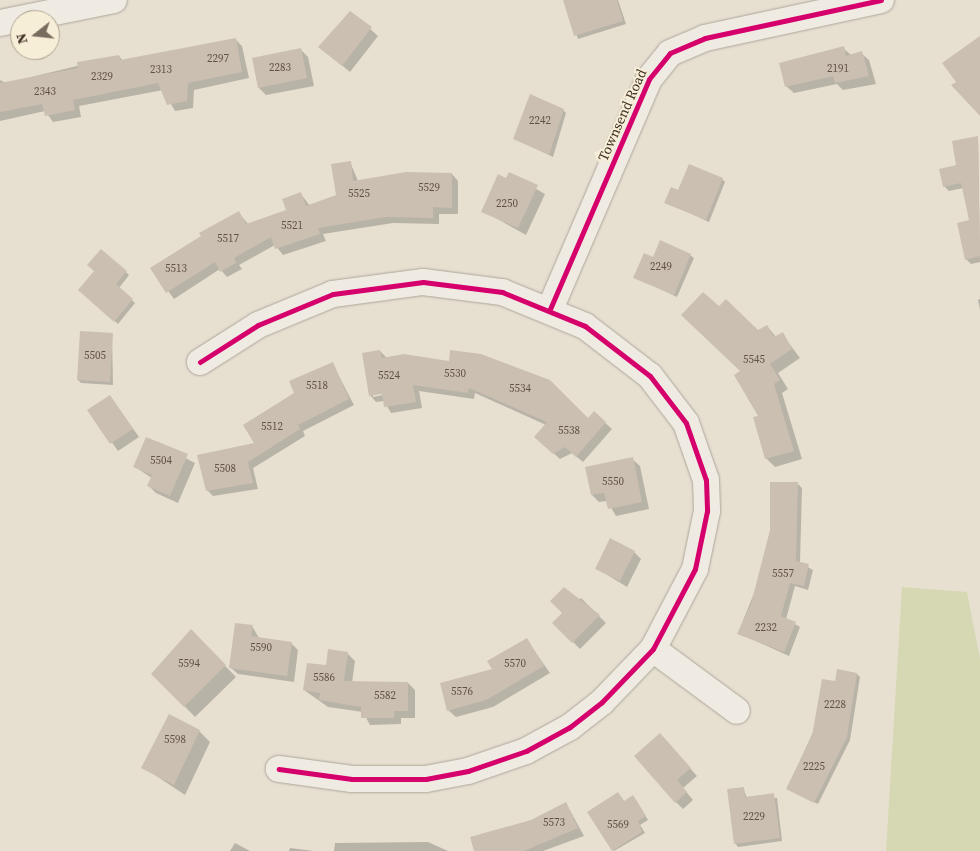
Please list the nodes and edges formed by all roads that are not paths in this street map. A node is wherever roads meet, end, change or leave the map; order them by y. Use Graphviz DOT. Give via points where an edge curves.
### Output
graph roads {
  1 [pos="881,0"];
  2 [pos="103,1"];
  3 [pos="0,23"];
  4 [pos="550,309"];
  5 [pos="200,362"];
  6 [pos="653,649"];
  7 [pos="738,711"];
  8 [pos="279,769"];
  1 -- 4 [label="street, Townsend Road" via="705,38 670,53 649,79"];
  2 -- 3 [label="street"];
  4 -- 5 [label="street" via="463,285 382,284 295,307"];
  4 -- 6 [label="street" via="585,326 650,376 686,423 699,451 707,511 704,541 695,569"];
  6 -- 7 [label="street"];
  6 -- 8 [label="street" via="602,702 570,726 526,751 468,771 384,781"];
}
